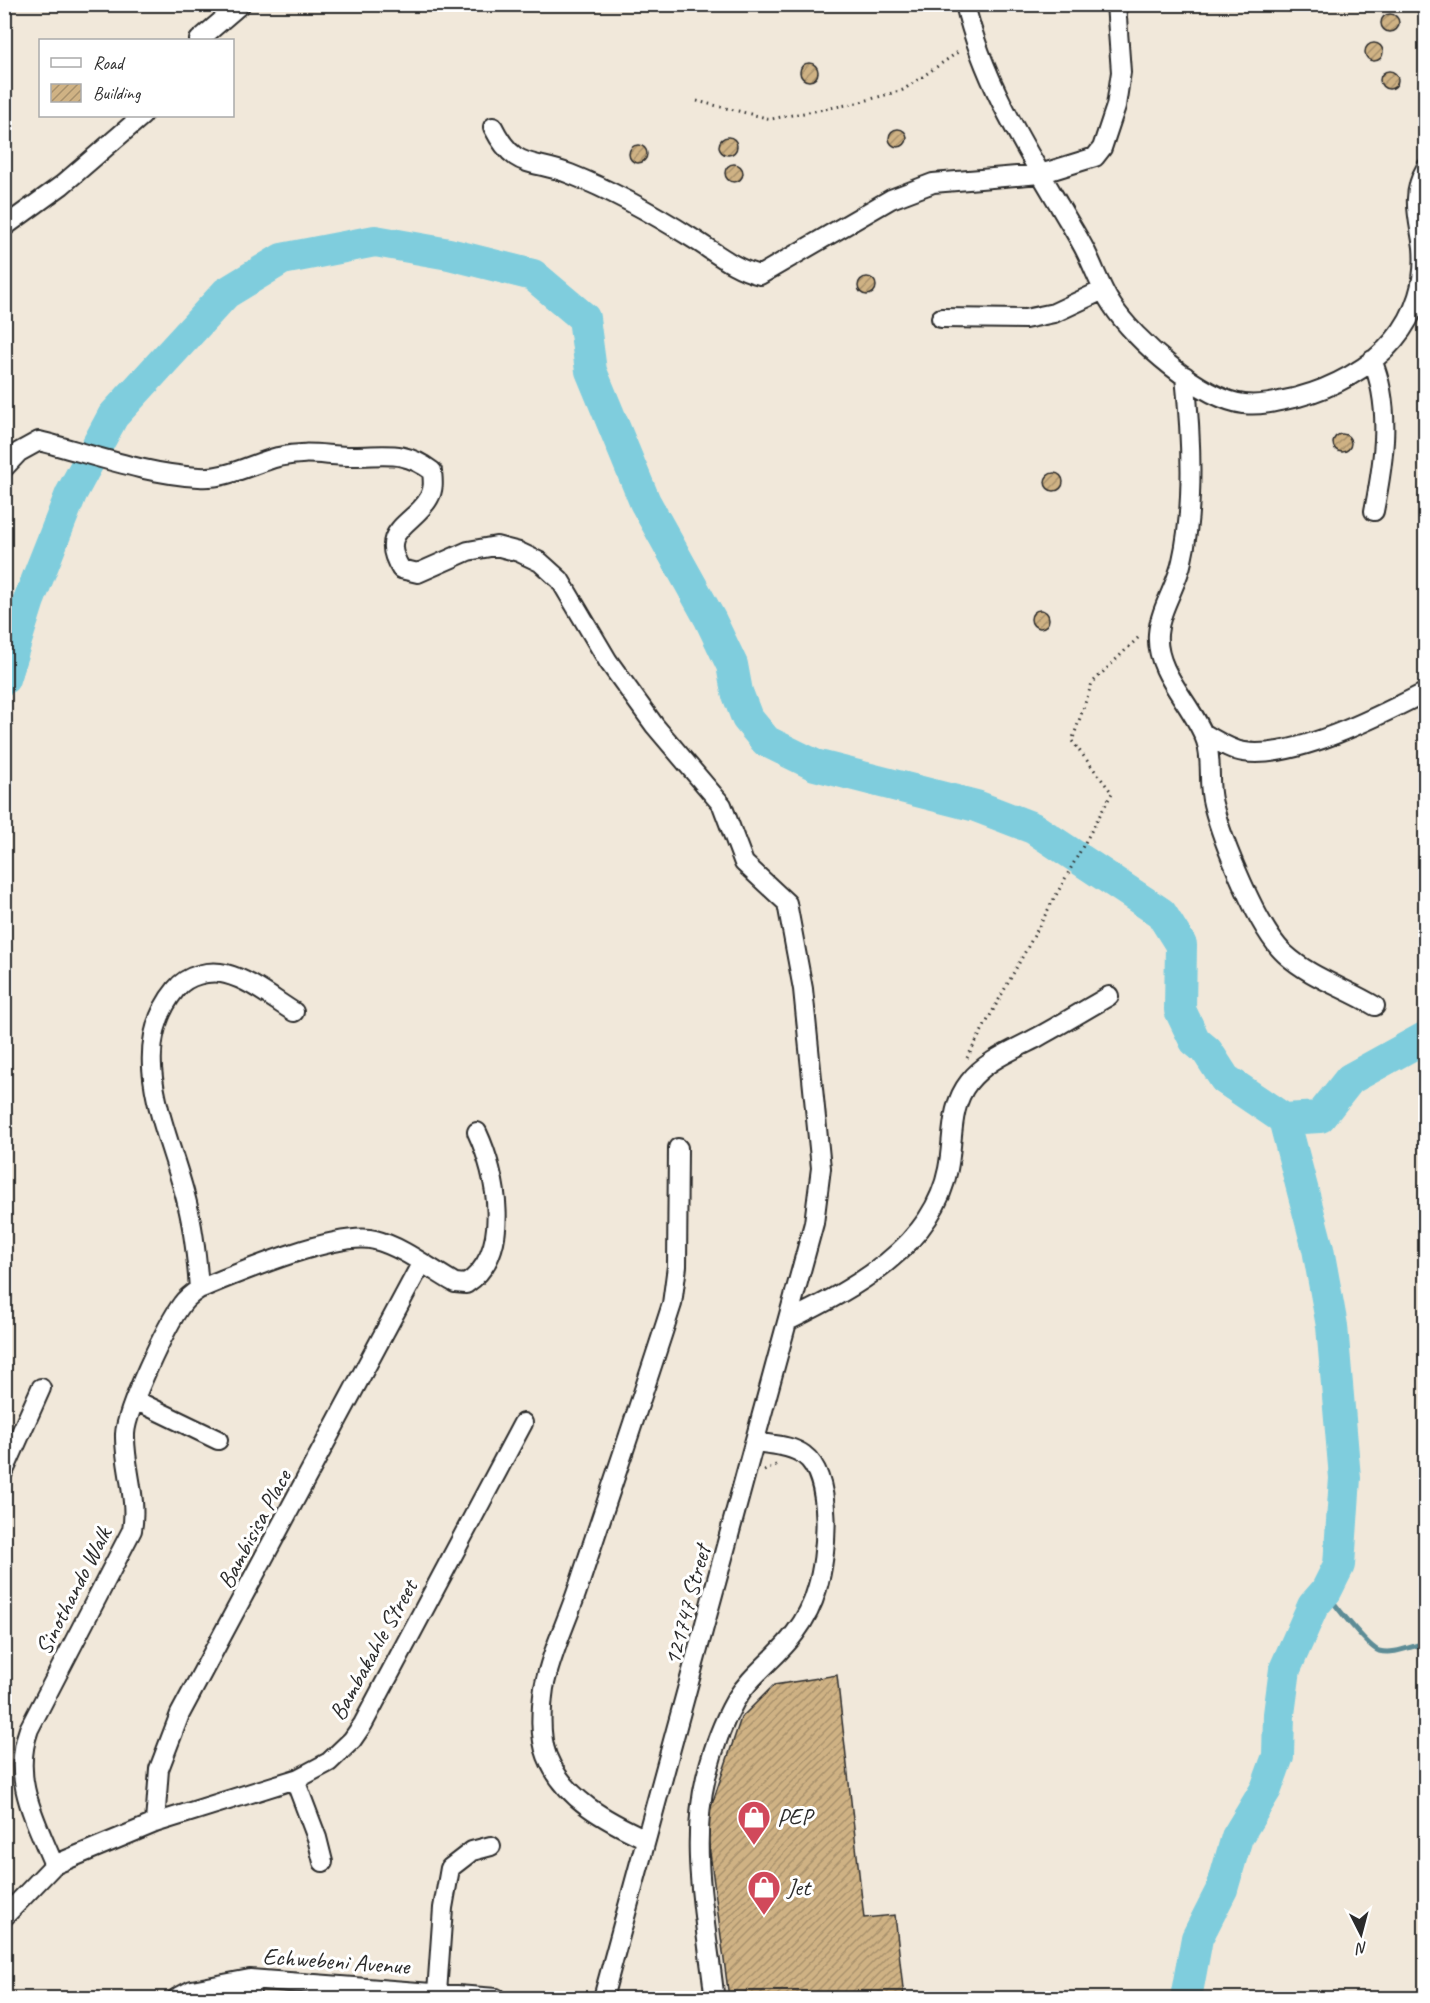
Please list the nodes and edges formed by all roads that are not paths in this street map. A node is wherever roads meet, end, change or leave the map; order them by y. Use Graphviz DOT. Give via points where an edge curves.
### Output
graph roads {
  1 [pos="241,4"];
  2 [pos="965,4"];
  3 [pos="1116,4"];
  4 [pos="200,39"];
  5 [pos="141,117"];
  6 [pos="493,127"];
  7 [pos="1425,168"];
  8 [pos="1040,174"];
  9 [pos="4,227"];
  10 [pos="1103,290"];
  11 [pos="941,318"];
  12 [pos="1372,360"];
  13 [pos="1185,376"];
  14 [pos="4,468"];
  15 [pos="1374,511"];
  16 [pos="1425,692"];
  17 [pos="1203,733"];
  18 [pos="1109,996"];
  19 [pos="1375,1006"];
  20 [pos="294,1012"];
  21 [pos="477,1132"];
  22 [pos="678,1148"];
  23 [pos="421,1264"];
  24 [pos="199,1289"];
  25 [pos="788,1321"];
  26 [pos="40,1388"];
  27 [pos="135,1400"];
  28 [pos="523,1423"];
  29 [pos="218,1440"];
  30 [pos="756,1442"];
  31 [pos="4,1471"];
  32 [pos="295,1780"];
  33 [pos="155,1823"];
  34 [pos="646,1839"];
  35 [pos="491,1846"];
  36 [pos="323,1862"];
  37 [pos="54,1865"];
  38 [pos="7,1910"];
  39 [pos="250,1979"];
  40 [pos="437,1993"];
  41 [pos="714,1994"];
  42 [pos="177,1998"];
  43 [pos="251,1998"];
  44 [pos="496,1998"];
  45 [pos="603,1998"];
  1 -- 4 [label="street"];
  2 -- 8 [label="street" via="974,40 999,100"];
  3 -- 8 [label="street" via="1121,72 1116,106 1102,148 1095,156"];
  5 -- 9 [label="street" via="62,185"];
  6 -- 8 [label="street" via="502,146 514,157 569,173 620,197 728,262 760,275 891,199 933,183"];
  7 -- 12 [label="street" via="1416,197 1423,249 1419,296 1408,322"];
  8 -- 10 [label="street" via="1087,253"];
  10 -- 11 [label="street" via="1054,313 1025,319"];
  10 -- 13 [label="street" via="1137,336"];
  12 -- 13 [label="street" via="1314,392 1258,405 1223,397"];
  12 -- 15 [label="street" via="1382,383 1384,405 1382,469"];
  13 -- 17 [label="street" via="1189,416 1187,537 1158,635 1166,669"];
  14 -- 25 [label="street, 121747 Street" via="39,441 91,457 201,478 310,452 393,454 417,460 432,471 434,486 429,500 400,528 394,542 395,559 401,569 418,573 468,551 496,546 540,562 560,580 608,661 722,805 744,863 787,903 803,989 821,1168 814,1223"];
  16 -- 17 [label="street" via="1353,729 1275,750 1242,752"];
  17 -- 19 [label="street" via="1214,807 1273,941 1285,955 1310,971"];
  18 -- 25 [label="street" via="1003,1055 970,1080 957,1102 942,1191 921,1228 871,1276"];
  20 -- 24 [label="street" via="227,974 211,972 195,975 179,985 158,1017 151,1066 156,1099 187,1202"];
  21 -- 23 [label="street, Sinothando Walk" via="490,1159 494,1180 495,1237 487,1259 472,1281 461,1285"];
  22 -- 34 [label="street" via="677,1266 672,1304 551,1661 542,1717 548,1757 560,1778 585,1805 611,1823"];
  23 -- 24 [label="street, Sinothando Walk" via="375,1240 352,1238 281,1258"];
  23 -- 33 [label="street, Bambisisa Place" via="180,1714 159,1769"];
  24 -- 27 [label="street, Sinothando Walk" via="174,1317"];
  25 -- 30 [label="street, 121747 Street"];
  26 -- 31 [label="street"];
  27 -- 29 [label="street"];
  27 -- 37 [label="street, Sinothando Walk" via="125,1432 134,1504 132,1530 23,1746 24,1788"];
  28 -- 32 [label="street, Bambakahle Street" via="363,1724 329,1762"];
  30 -- 34 [label="street, 121747 Street"];
  30 -- 41 [label="street" via="804,1455 822,1482 825,1502 818,1589 795,1633 735,1701 706,1776 700,1808 699,1854"];
  32 -- 33 [label="street, Bambakahle Street"];
  32 -- 36 [label="street"];
  33 -- 37 [label="street, Bambakahle Street"];
  34 -- 45 [label="street, 121747 Street"];
  35 -- 40 [label="street" via="472,1851 450,1868"];
  37 -- 38 [label="street, Bambakahle Street"];
  39 -- 40 [label="street, Echwebeni Avenue"];
  39 -- 42 [label="street, Echwebeni Avenue" via="192,1990"];
  39 -- 43 [label="street"];
  40 -- 44 [label="street, Echwebeni Avenue"];
}
